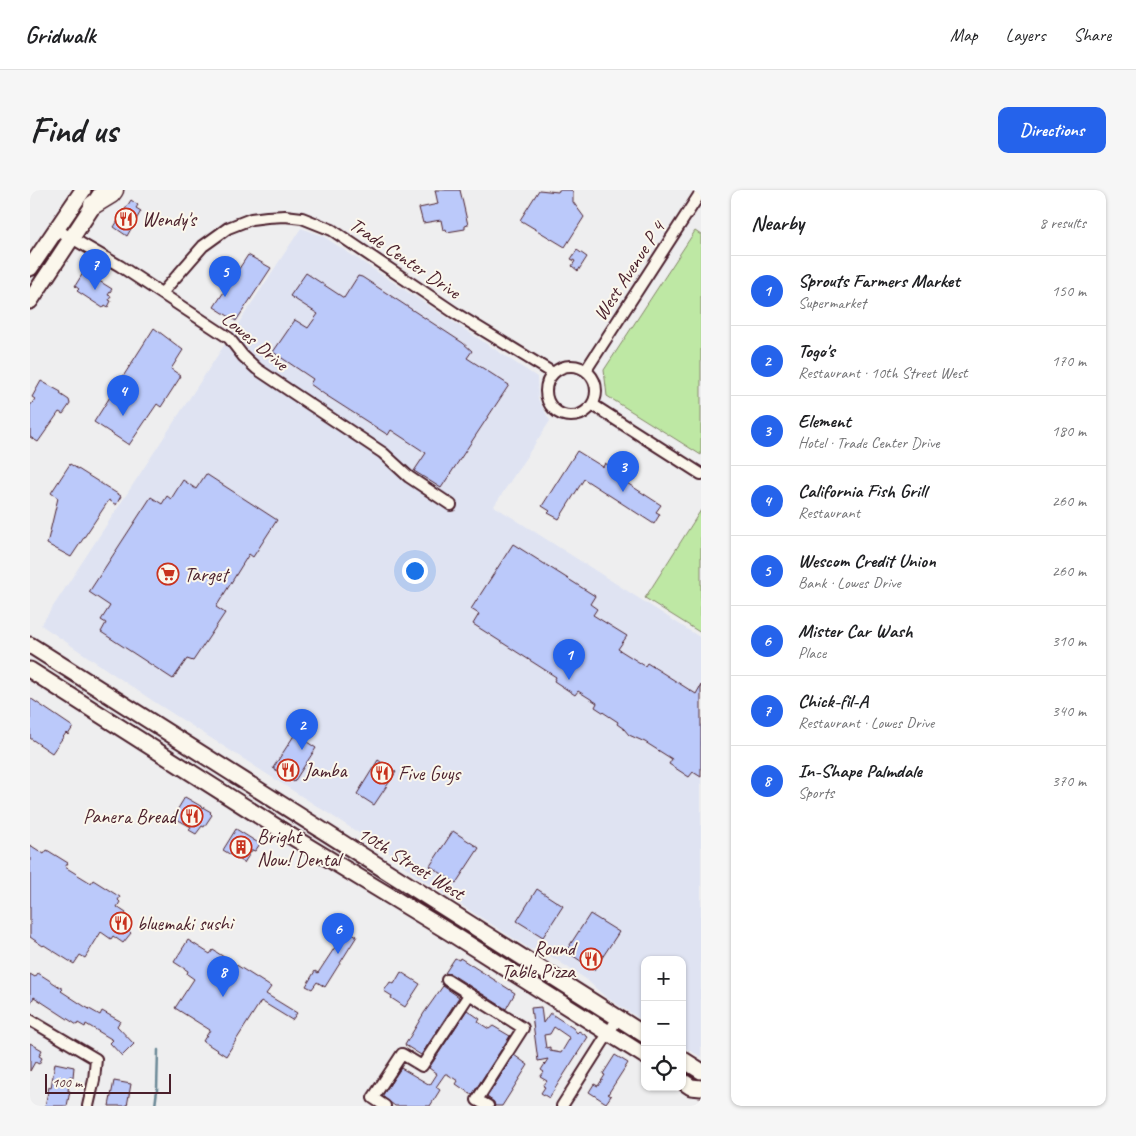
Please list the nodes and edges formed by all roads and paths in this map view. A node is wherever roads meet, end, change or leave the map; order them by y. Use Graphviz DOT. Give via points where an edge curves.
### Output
graph roads {
  1 [pos="83,190"];
  2 [pos="104,190"];
  3 [pos="114,190"];
  4 [pos="701,192"];
  5 [pos="93,206"];
  6 [pos="56,229"];
  7 [pos="71,237"];
  8 [pos="30,268"];
  9 [pos="162,293"];
  10 [pos="30,301"];
  11 [pos="586,370"];
  12 [pos="553,373"];
  13 [pos="593,405"];
  14 [pos="701,474"];
  15 [pos="451,505"];
  16 [pos="30,645"];
  17 [pos="30,670"];
  18 [pos="43,678"];
  19 [pos="154,724"];
  20 [pos="146,744"];
  21 [pos="220,766"];
  22 [pos="446,980"];
  23 [pos="469,995"];
  24 [pos="618,1018"];
  25 [pos="30,1020"];
  26 [pos="641,1032"];
  27 [pos="608,1033"];
  28 [pos="641,1054"];
  29 [pos="686,1062"];
  30 [pos="701,1071"];
  31 [pos="686,1083"];
  32 [pos="701,1088"];
  33 [pos="88,1106"];
  34 [pos="385,1106"];
  35 [pos="488,1106"];
  36 [pos="562,1106"];
  1 -- 6 [label="main road"];
  2 -- 5 [label="main road"];
  3 -- 5 [label="highway"];
  4 -- 11 [label="street, West Avenue P 4"];
  5 -- 7 [label="main road"];
  6 -- 7 [label="street, Lowes Drive"];
  6 -- 8 [label="main road"];
  7 -- 9 [label="street, Lowes Drive"];
  7 -- 10 [label="main road"];
  9 -- 12 [label="street, Trade Center Drive" via="202,246 228,228 251,219 302,218 338,234 455,313"];
  9 -- 15 [label="street, Lowes Drive" via="229,338 257,369 383,453 408,477"];
  11 -- 12 [label="street" via="569,365"];
  11 -- 13 [label="street" via="597,388"];
  12 -- 13 [label="street" via="548,379 546,397 554,410 562,415 579,415"];
  13 -- 14 [label="street"];
  16 -- 19 [label="main road, 10th Street West"];
  17 -- 18 [label="main road, 10th Street West"];
  18 -- 19 [label="main road" via="80,690 134,725"];
  18 -- 20 [label="main road, 10th Street West"];
  19 -- 21 [label="main road, 10th Street West"];
  20 -- 21 [label="main road" via="163,743 190,758"];
  20 -- 27 [label="main road, 10th Street West"];
  21 -- 24 [label="main road, 10th Street West"];
  22 -- 23 [label="street"];
  23 -- 34 [label="street" via="422,1066 402,1054 373,1098"];
  23 -- 35 [label="street" via="522,1028 477,1100"];
  24 -- 26 [label="main road, 10th Street West"];
  24 -- 27 [label="street"];
  25 -- 33 [label="street" via="96,1059"];
  27 -- 28 [label="main road, 10th Street West"];
  27 -- 36 [label="street"];
  29 -- 30 [label="main road"];
  31 -- 32 [label="main road"];
}
